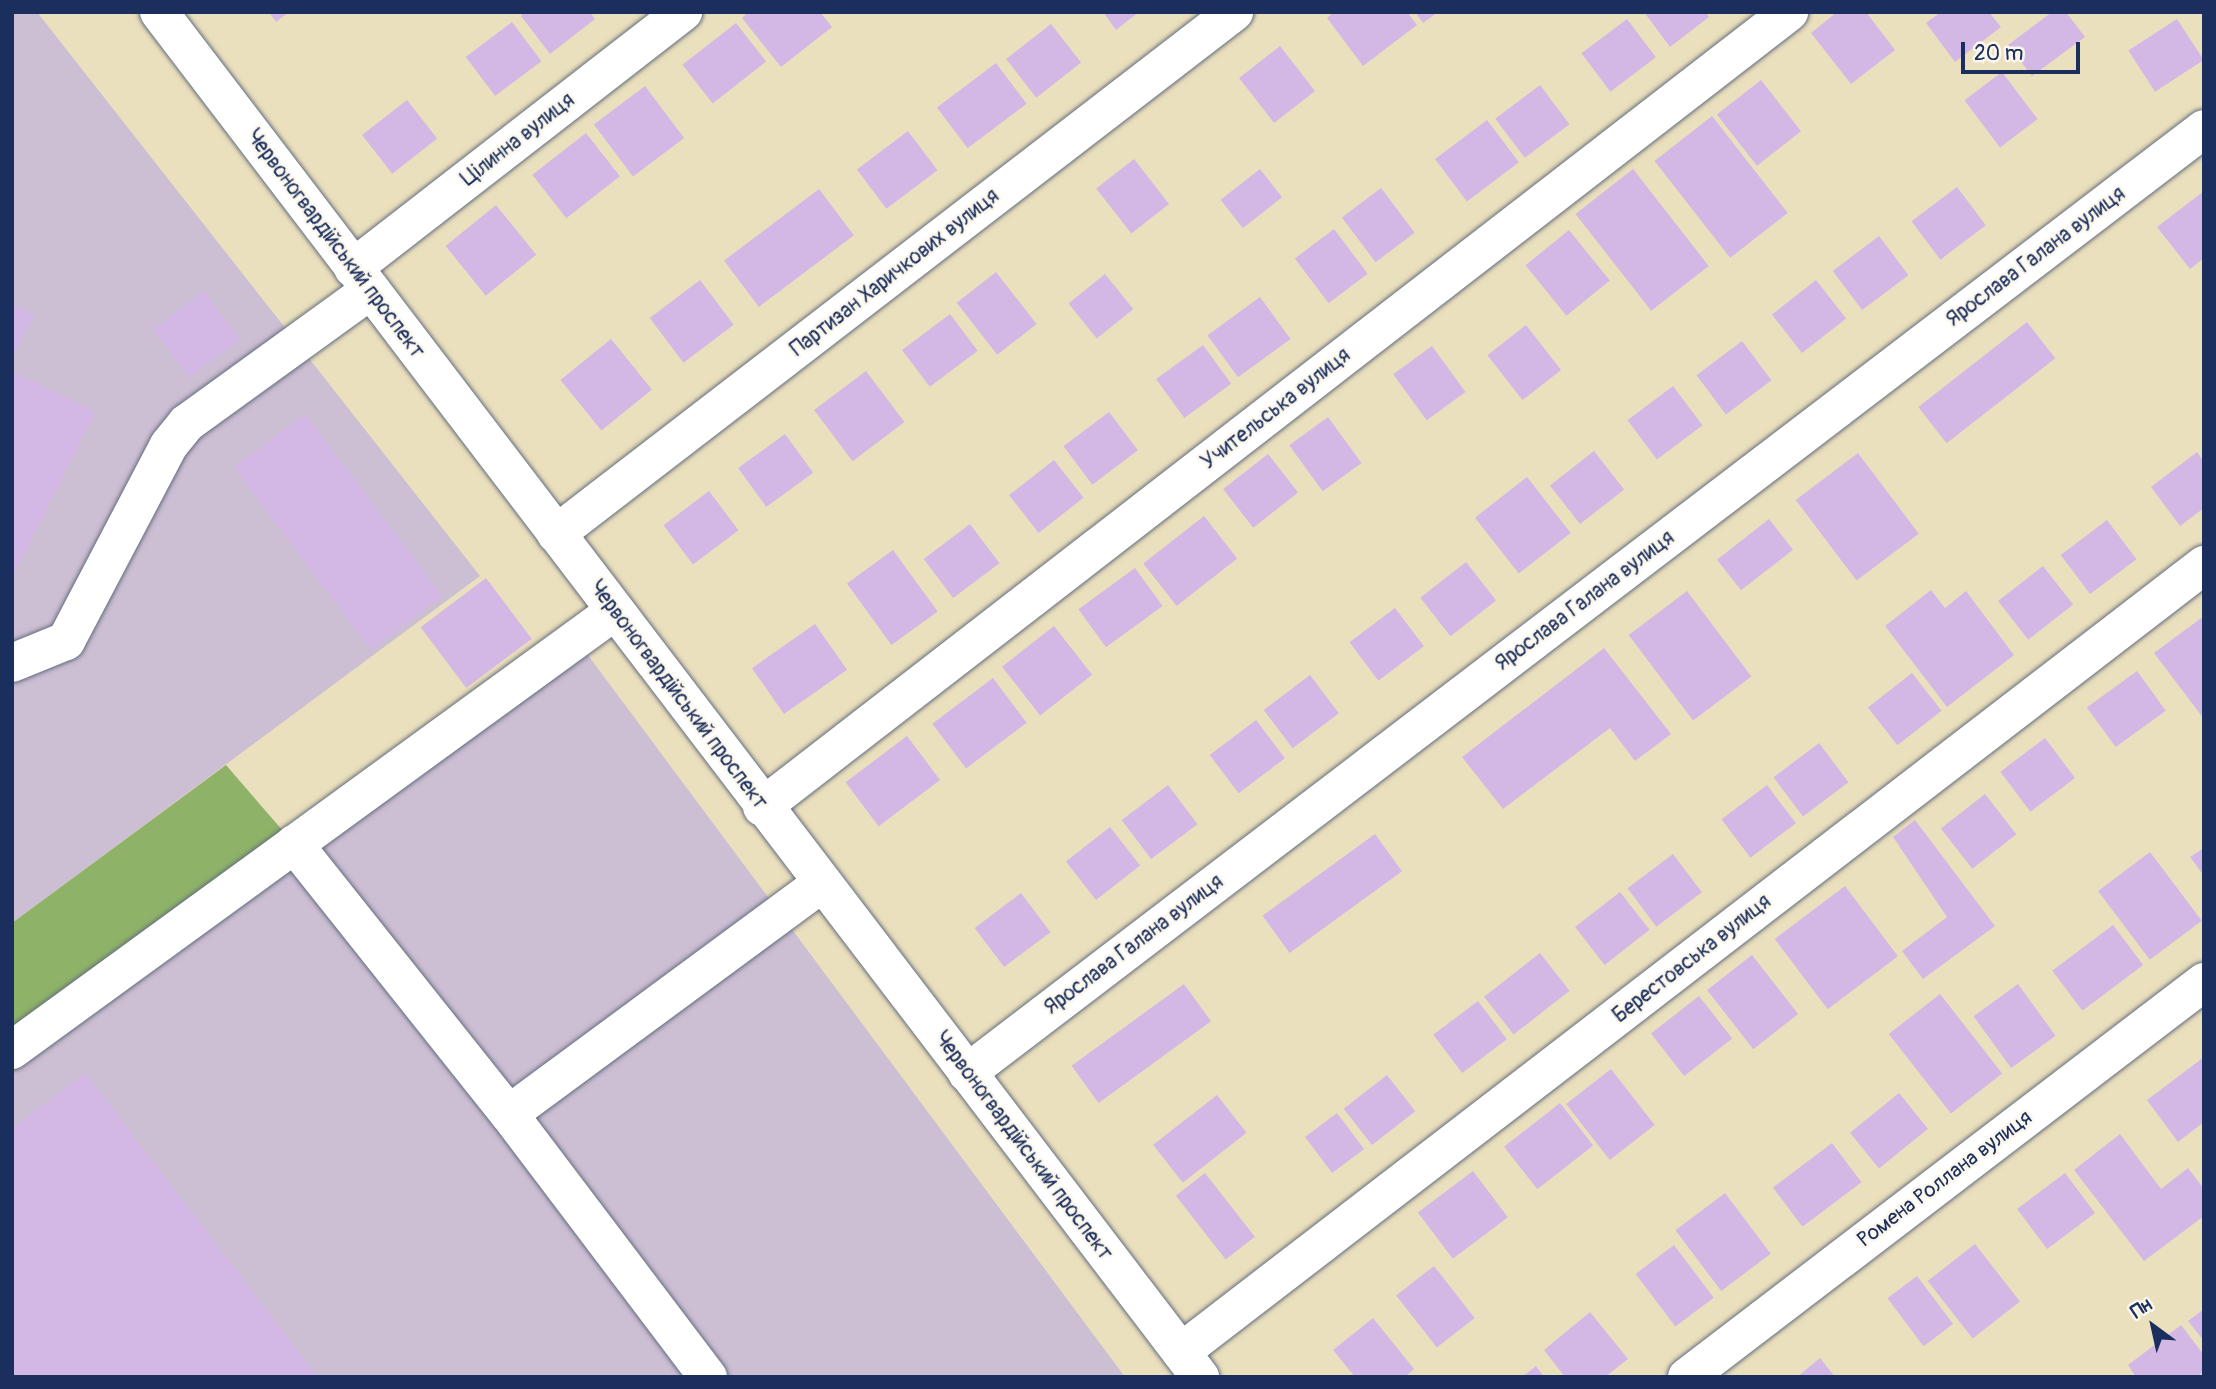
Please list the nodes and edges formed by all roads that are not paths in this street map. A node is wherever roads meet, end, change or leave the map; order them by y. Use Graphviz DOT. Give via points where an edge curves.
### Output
graph roads {
  1 [pos="159,12"];
  2 [pos="683,12"];
  3 [pos="1234,12"];
  4 [pos="1789,12"];
  5 [pos="2204,129"];
  6 [pos="362,279"];
  7 [pos="556,534"];
  8 [pos="2204,565"];
  9 [pos="615,611"];
  10 [pos="12,663"];
  11 [pos="762,807"];
  12 [pos="295,844"];
  13 [pos="822,883"];
  14 [pos="2204,982"];
  15 [pos="12,1049"];
  16 [pos="967,1073"];
  17 [pos="509,1114"];
  18 [pos="1190,1365"];
  19 [pos="708,1377"];
  20 [pos="1687,1377"];
  1 -- 6 [label="street, Червоногвардійський проспект"];
  2 -- 6 [label="street, Цілинна вулиця"];
  3 -- 7 [label="street, Партизан Харичкових вулиця"];
  4 -- 11 [label="street, Учительська вулиця"];
  5 -- 16 [label="street, Ярослава Галана вулиця"];
  6 -- 7 [label="street, Червоногвардійський проспект"];
  6 -- 10 [label="street, Цілинна вулиця" via="187,423 169,445 66,641"];
  7 -- 9 [label="street, Червоногвардійський проспект"];
  8 -- 18 [label="street, Берестовська вулиця"];
  9 -- 11 [label="street, Червоногвардійський проспект"];
  9 -- 12 [label="street"];
  11 -- 13 [label="street, Червоногвардійський проспект"];
  12 -- 15 [label="street"];
  12 -- 17 [label="street"];
  13 -- 16 [label="street, Червоногвардійський проспект"];
  13 -- 17 [label="street"];
  14 -- 20 [label="street, Ромена Роллана вулиця"];
  16 -- 18 [label="street, Червоногвардійський проспект"];
  17 -- 19 [label="street"];
}
